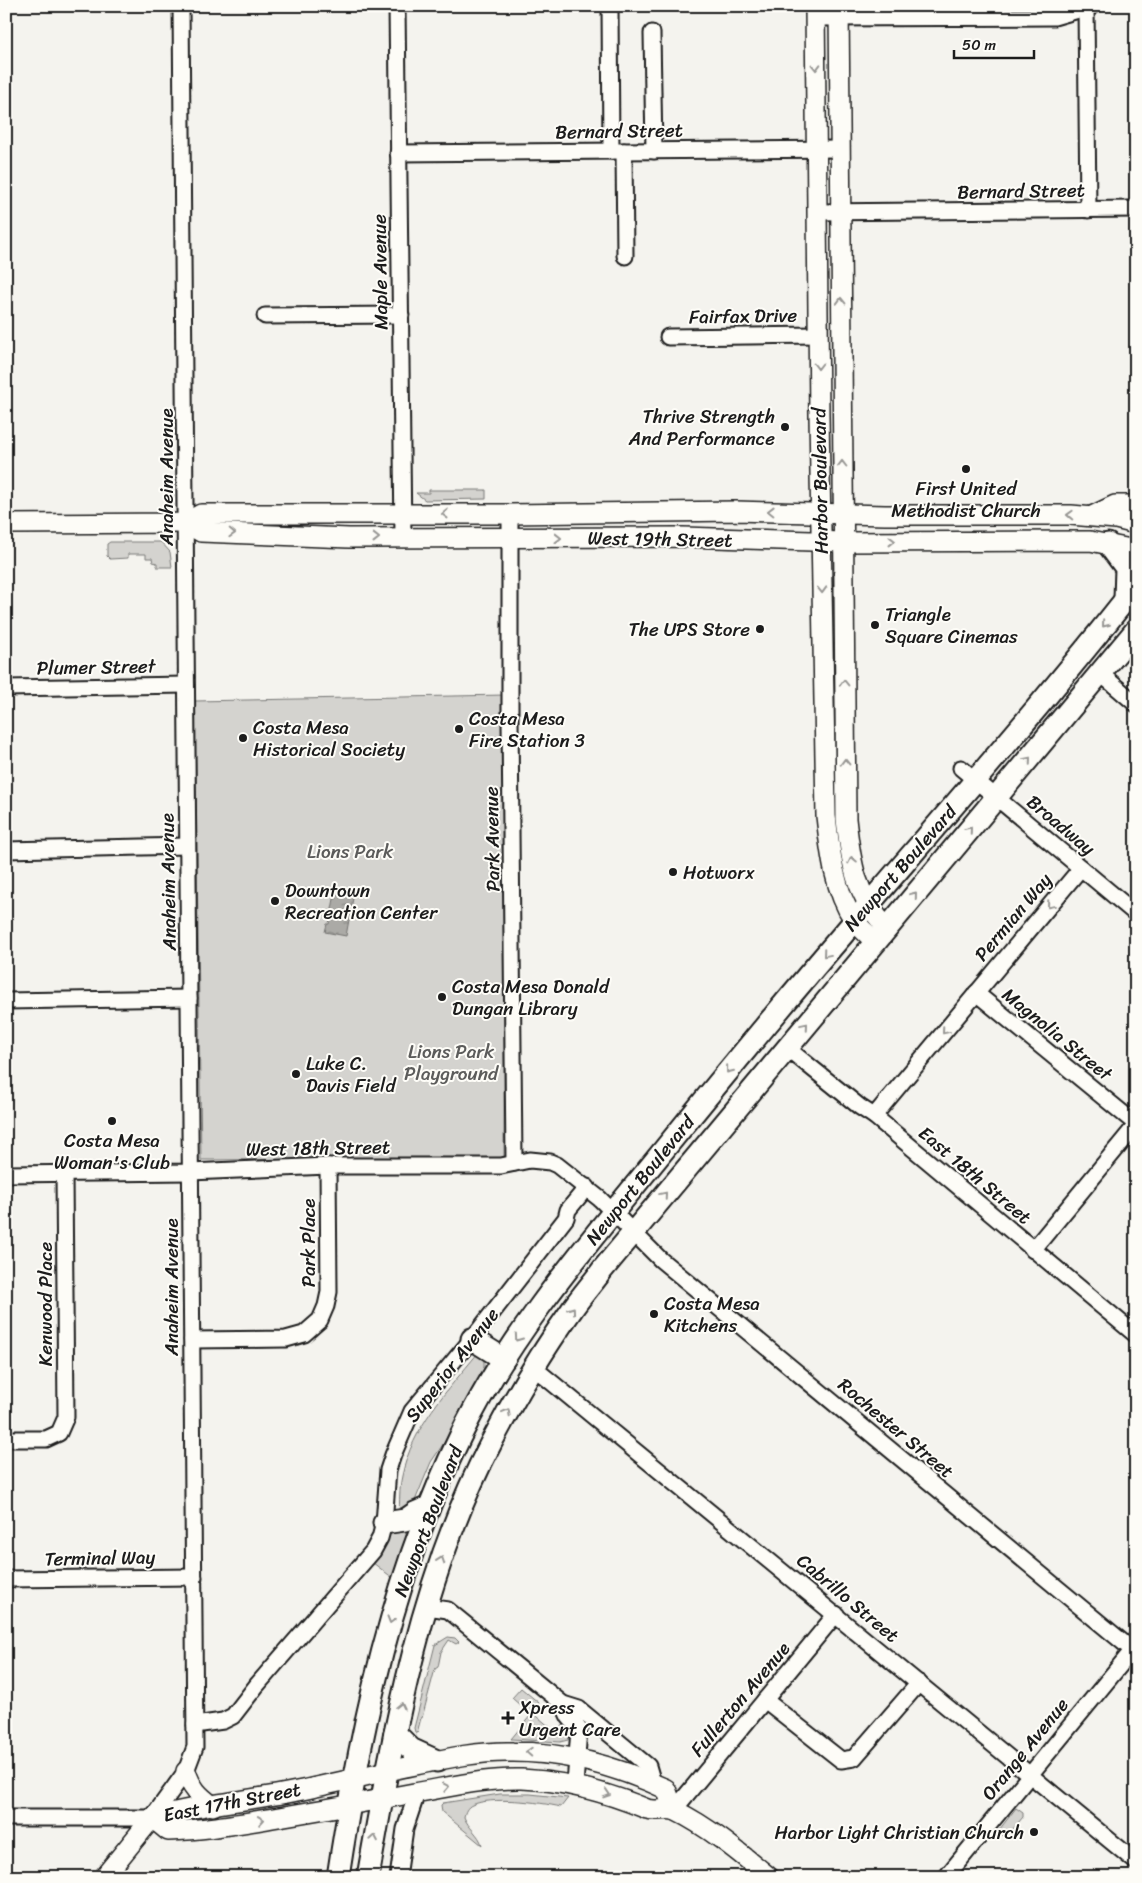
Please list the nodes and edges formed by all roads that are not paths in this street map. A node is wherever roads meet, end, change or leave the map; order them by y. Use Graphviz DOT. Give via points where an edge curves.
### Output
graph roads {
  1 [pos="181,6"];
  2 [pos="397,6"];
  3 [pos="610,6"];
  4 [pos="1088,7"];
  5 [pos="815,12"];
  6 [pos="839,12"];
  7 [pos="652,33"];
  8 [pos="816,149"];
  9 [pos="840,149"];
  10 [pos="618,151"];
  11 [pos="654,151"];
  12 [pos="398,153"];
  13 [pos="1136,208"];
  14 [pos="1088,210"];
  15 [pos="817,212"];
  16 [pos="840,212"];
  17 [pos="625,256"];
  18 [pos="401,315"];
  19 [pos="266,316"];
  20 [pos="818,335"];
  21 [pos="668,337"];
  22 [pos="1136,505"];
  23 [pos="820,512"];
  24 [pos="843,512"];
  25 [pos="402,514"];
  26 [pos="510,514"];
  27 [pos="1092,516"];
  28 [pos="186,523"];
  29 [pos="6,524"];
  30 [pos="1136,524"];
  31 [pos="403,538"];
  32 [pos="509,538"];
  33 [pos="820,541"];
  34 [pos="843,542"];
  35 [pos="1108,544"];
  36 [pos="1136,550"];
  37 [pos="1130,592"];
  38 [pos="1136,630"];
  39 [pos="1100,673"];
  40 [pos="186,685"];
  41 [pos="6,688"];
  42 [pos="1136,704"];
  43 [pos="968,774"];
  44 [pos="996,797"];
  45 [pos="188,846"];
  46 [pos="6,850"];
  47 [pos="1081,868"];
  48 [pos="861,913"];
  49 [pos="1136,914"];
  50 [pos="881,935"];
  51 [pos="976,993"];
  52 [pos="189,998"];
  53 [pos="6,1001"];
  54 [pos="787,1048"];
  55 [pos="874,1116"];
  56 [pos="1136,1125"];
  57 [pos="514,1163"];
  58 [pos="328,1166"];
  59 [pos="190,1172"];
  60 [pos="6,1174"];
  61 [pos="64,1174"];
  62 [pos="587,1187"];
  63 [pos="613,1212"];
  64 [pos="632,1233"];
  65 [pos="1033,1250"];
  66 [pos="1136,1335"];
  67 [pos="472,1339"];
  68 [pos="192,1340"];
  69 [pos="504,1358"];
  70 [pos="534,1367"];
  71 [pos="6,1439"];
  72 [pos="428,1507"];
  73 [pos="384,1523"];
  74 [pos="194,1577"];
  75 [pos="6,1579"];
  76 [pos="427,1607"];
  77 [pos="836,1614"];
  78 [pos="1135,1650"];
  79 [pos="919,1683"];
  80 [pos="765,1700"];
  81 [pos="563,1704"];
  82 [pos="195,1725"];
  83 [pos="395,1733"];
  84 [pos="578,1759"];
  85 [pos="437,1761"];
  86 [pos="189,1764"];
  87 [pos="386,1771"];
  88 [pos="1030,1774"];
  89 [pos="354,1778"];
  90 [pos="653,1783"];
  91 [pos="575,1785"];
  92 [pos="417,1793"];
  93 [pos="381,1799"];
  94 [pos="349,1805"];
  95 [pos="213,1806"];
  96 [pos="674,1810"];
  97 [pos="6,1818"];
  98 [pos="152,1818"];
  99 [pos="1136,1862"];
  100 [pos="759,1871"];
  101 [pos="104,1877"];
  102 [pos="338,1877"];
  103 [pos="368,1877"];
  104 [pos="398,1877"];
  105 [pos="769,1877"];
  106 [pos="946,1877"];
  1 -- 28 [label="street, Anaheim Avenue"];
  2 -- 12 [label="street, Maple Avenue"];
  3 -- 10 [label="street"];
  4 -- 6 [label="street" via="1054,17"];
  4 -- 14 [label="street"];
  5 -- 6 [label="street"];
  5 -- 8 [label="main road, Harbor Boulevard, one-way"];
  6 -- 9 [label="main road, Harbor Boulevard"];
  7 -- 11 [label="street"];
  8 -- 9 [label="street, Bernard Street"];
  8 -- 11 [label="street, Bernard Street"];
  8 -- 15 [label="main road, Harbor Boulevard"];
  9 -- 16 [label="main road, Harbor Boulevard"];
  10 -- 11 [label="street, Bernard Street"];
  10 -- 12 [label="street, Bernard Street"];
  10 -- 17 [label="street"];
  12 -- 18 [label="street, Maple Avenue"];
  13 -- 14 [label="street, Bernard Street"];
  14 -- 16 [label="street, Bernard Street"];
  15 -- 16 [label="street, Bernard Street"];
  15 -- 20 [label="main road, Harbor Boulevard"];
  24 -- 16 [label="main road, Harbor Boulevard, one-way"];
  18 -- 19 [label="street"];
  18 -- 25 [label="street, Maple Avenue"];
  20 -- 21 [label="street, Fairfax Drive"];
  20 -- 23 [label="main road, Harbor Boulevard, one-way"];
  22 -- 27 [label="main road" via="1115,505"];
  23 -- 24 [label="main road, West 19th Street"];
  23 -- 26 [label="main road, West 19th Street, one-way"];
  23 -- 33 [label="main road, Harbor Boulevard"];
  27 -- 24 [label="main road, West 19th Street, one-way"];
  24 -- 34 [label="main road, Harbor Boulevard"];
  26 -- 25 [label="main road, West 19th Street, one-way"];
  25 -- 28 [label="main road, West 19th Street" via="201,514"];
  25 -- 31 [label="street, Maple Avenue"];
  26 -- 32 [label="street, Park Avenue"];
  27 -- 30 [label="main road, West 19th Street"];
  28 -- 29 [label="main road, West 19th Street"];
  28 -- 31 [label="main road, West 19th Street, one-way" via="201,532"];
  28 -- 40 [label="street, Anaheim Avenue"];
  31 -- 32 [label="main road, West 19th Street"];
  32 -- 33 [label="main road, West 19th Street, one-way"];
  32 -- 57 [label="street, Park Avenue"];
  33 -- 34 [label="main road, West 19th Street"];
  33 -- 48 [label="main road, Harbor Boulevard, one-way" via="826,816 836,874 846,906"];
  34 -- 35 [label="main road, West 19th Street, one-way" via="1090,541"];
  48 -- 34 [label="main road, Harbor Boulevard, one-way" via="846,819"];
  35 -- 36 [label="main road, West 19th Street"];
  35 -- 37 [label="highway" via="1126,568"];
  37 -- 43 [label="highway, Newport Boulevard, one-way"];
  38 -- 39 [label="highway, Newport Boulevard"];
  39 -- 42 [label="street"];
  44 -- 39 [label="highway, Newport Boulevard, one-way"];
  40 -- 41 [label="street, Plumer Street"];
  40 -- 45 [label="street, Anaheim Avenue"];
  43 -- 44 [label="street, Broadway"];
  43 -- 48 [label="highway, Newport Boulevard"];
  44 -- 47 [label="street, Broadway"];
  50 -- 44 [label="highway, Newport Boulevard, one-way"];
  45 -- 46 [label="street"];
  45 -- 52 [label="street, Anaheim Avenue"];
  47 -- 49 [label="street, Broadway"];
  47 -- 51 [label="street, Permian Way, one-way"];
  48 -- 50 [label="main road, Harbor Boulevard"];
  48 -- 63 [label="highway, Newport Boulevard, one-way"];
  54 -- 50 [label="highway, Newport Boulevard, one-way"];
  51 -- 55 [label="street, Permian Way, one-way"];
  51 -- 56 [label="street, Magnolia Street"];
  52 -- 53 [label="street"];
  52 -- 59 [label="street, Anaheim Avenue"];
  54 -- 55 [label="street, East 18th Street"];
  64 -- 54 [label="highway, Newport Boulevard, one-way"];
  55 -- 65 [label="street, East 18th Street"];
  56 -- 65 [label="street"];
  57 -- 58 [label="street, West 18th Street" via="501,1166"];
  57 -- 62 [label="street, West 18th Street" via="530,1160 550,1162"];
  58 -- 59 [label="street, West 18th Street"];
  58 -- 68 [label="street, Park Place" via="329,1292 320,1320 304,1334 286,1339"];
  59 -- 61 [label="street, West 18th Street"];
  59 -- 68 [label="street, Anaheim Avenue"];
  60 -- 61 [label="street, West 18th Street"];
  61 -- 71 [label="street, Kenwood Place" via="66,1417 59,1433 46,1439"];
  62 -- 63 [label="street, West 18th Street"];
  62 -- 67 [label="street, Superior Avenue"];
  63 -- 64 [label="street, Rochester Street"];
  63 -- 69 [label="highway, Newport Boulevard, one-way"];
  70 -- 64 [label="highway, Newport Boulevard, one-way" via="572,1310"];
  64 -- 78 [label="street, Rochester Street"];
  65 -- 66 [label="street, East 18th Street"];
  67 -- 69 [label="highway"];
  67 -- 73 [label="street, Superior Avenue" via="412,1411 402,1431 388,1470"];
  68 -- 74 [label="street, Anaheim Avenue"];
  69 -- 72 [label="highway, Newport Boulevard" via="461,1434"];
  76 -- 70 [label="highway, Newport Boulevard, one-way" via="446,1546 473,1480"];
  70 -- 77 [label="street, Cabrillo Street"];
  72 -- 73 [label="highway" via="405,1520"];
  72 -- 89 [label="highway, Newport Boulevard, one-way" via="389,1627"];
  73 -- 82 [label="street, Superior Avenue" via="373,1551 256,1685 233,1716 224,1721"];
  74 -- 75 [label="street, Terminal Way"];
  74 -- 82 [label="street, Anaheim Avenue"];
  76 -- 81 [label="street" via="448,1610"];
  83 -- 76 [label="highway, Newport Boulevard, one-way"];
  77 -- 79 [label="street, Cabrillo Street"];
  77 -- 80 [label="street, Fullerton Avenue"];
  78 -- 88 [label="street, Orange Avenue"];
  79 -- 80 [label="street" via="854,1758 848,1760 841,1760"];
  79 -- 88 [label="street, Cabrillo Street"];
  80 -- 96 [label="street, Fullerton Avenue"];
  81 -- 84 [label="street" via="579,1729"];
  81 -- 90 [label="street" via="579,1709 648,1766"];
  82 -- 86 [label="street, Anaheim Avenue" via="195,1747"];
  83 -- 85 [label="highway" via="411,1749"];
  83 -- 87 [label="highway, Newport Boulevard"];
  84 -- 85 [label="main road, East 17th Street, one-way" via="542,1753 488,1752"];
  84 -- 90 [label="main road, East 17th Street"];
  84 -- 91 [label="street"];
  85 -- 87 [label="main road, East 17th Street"];
  86 -- 95 [label="main road" via="189,1782 195,1792"];
  86 -- 98 [label="street"];
  87 -- 89 [label="main road, East 17th Street"];
  87 -- 93 [label="highway, Newport Boulevard"];
  88 -- 99 [label="street, Cabrillo Street"];
  88 -- 106 [label="street, Orange Avenue"];
  89 -- 94 [label="highway, Newport Boulevard"];
  89 -- 95 [label="main road, East 17th Street"];
  90 -- 96 [label="main road, East 17th Street" via="666,1789"];
  92 -- 91 [label="main road, East 17th Street, one-way" via="499,1780"];
  91 -- 96 [label="main road, East 17th Street, one-way" via="649,1810"];
  92 -- 93 [label="main road, East 17th Street"];
  92 -- 104 [label="street" via="404,1839"];
  93 -- 94 [label="main road, East 17th Street"];
  103 -- 93 [label="highway, Newport Boulevard, one-way"];
  98 -- 94 [label="main road, East 17th Street, one-way" via="168,1831 189,1830"];
  94 -- 102 [label="highway, Newport Boulevard"];
  95 -- 98 [label="main road, East 17th Street" via="178,1810"];
  96 -- 100 [label="main road" via="721,1840"];
  97 -- 98 [label="street"];
  98 -- 101 [label="main road"];
  100 -- 105 [label="main road"];
}
